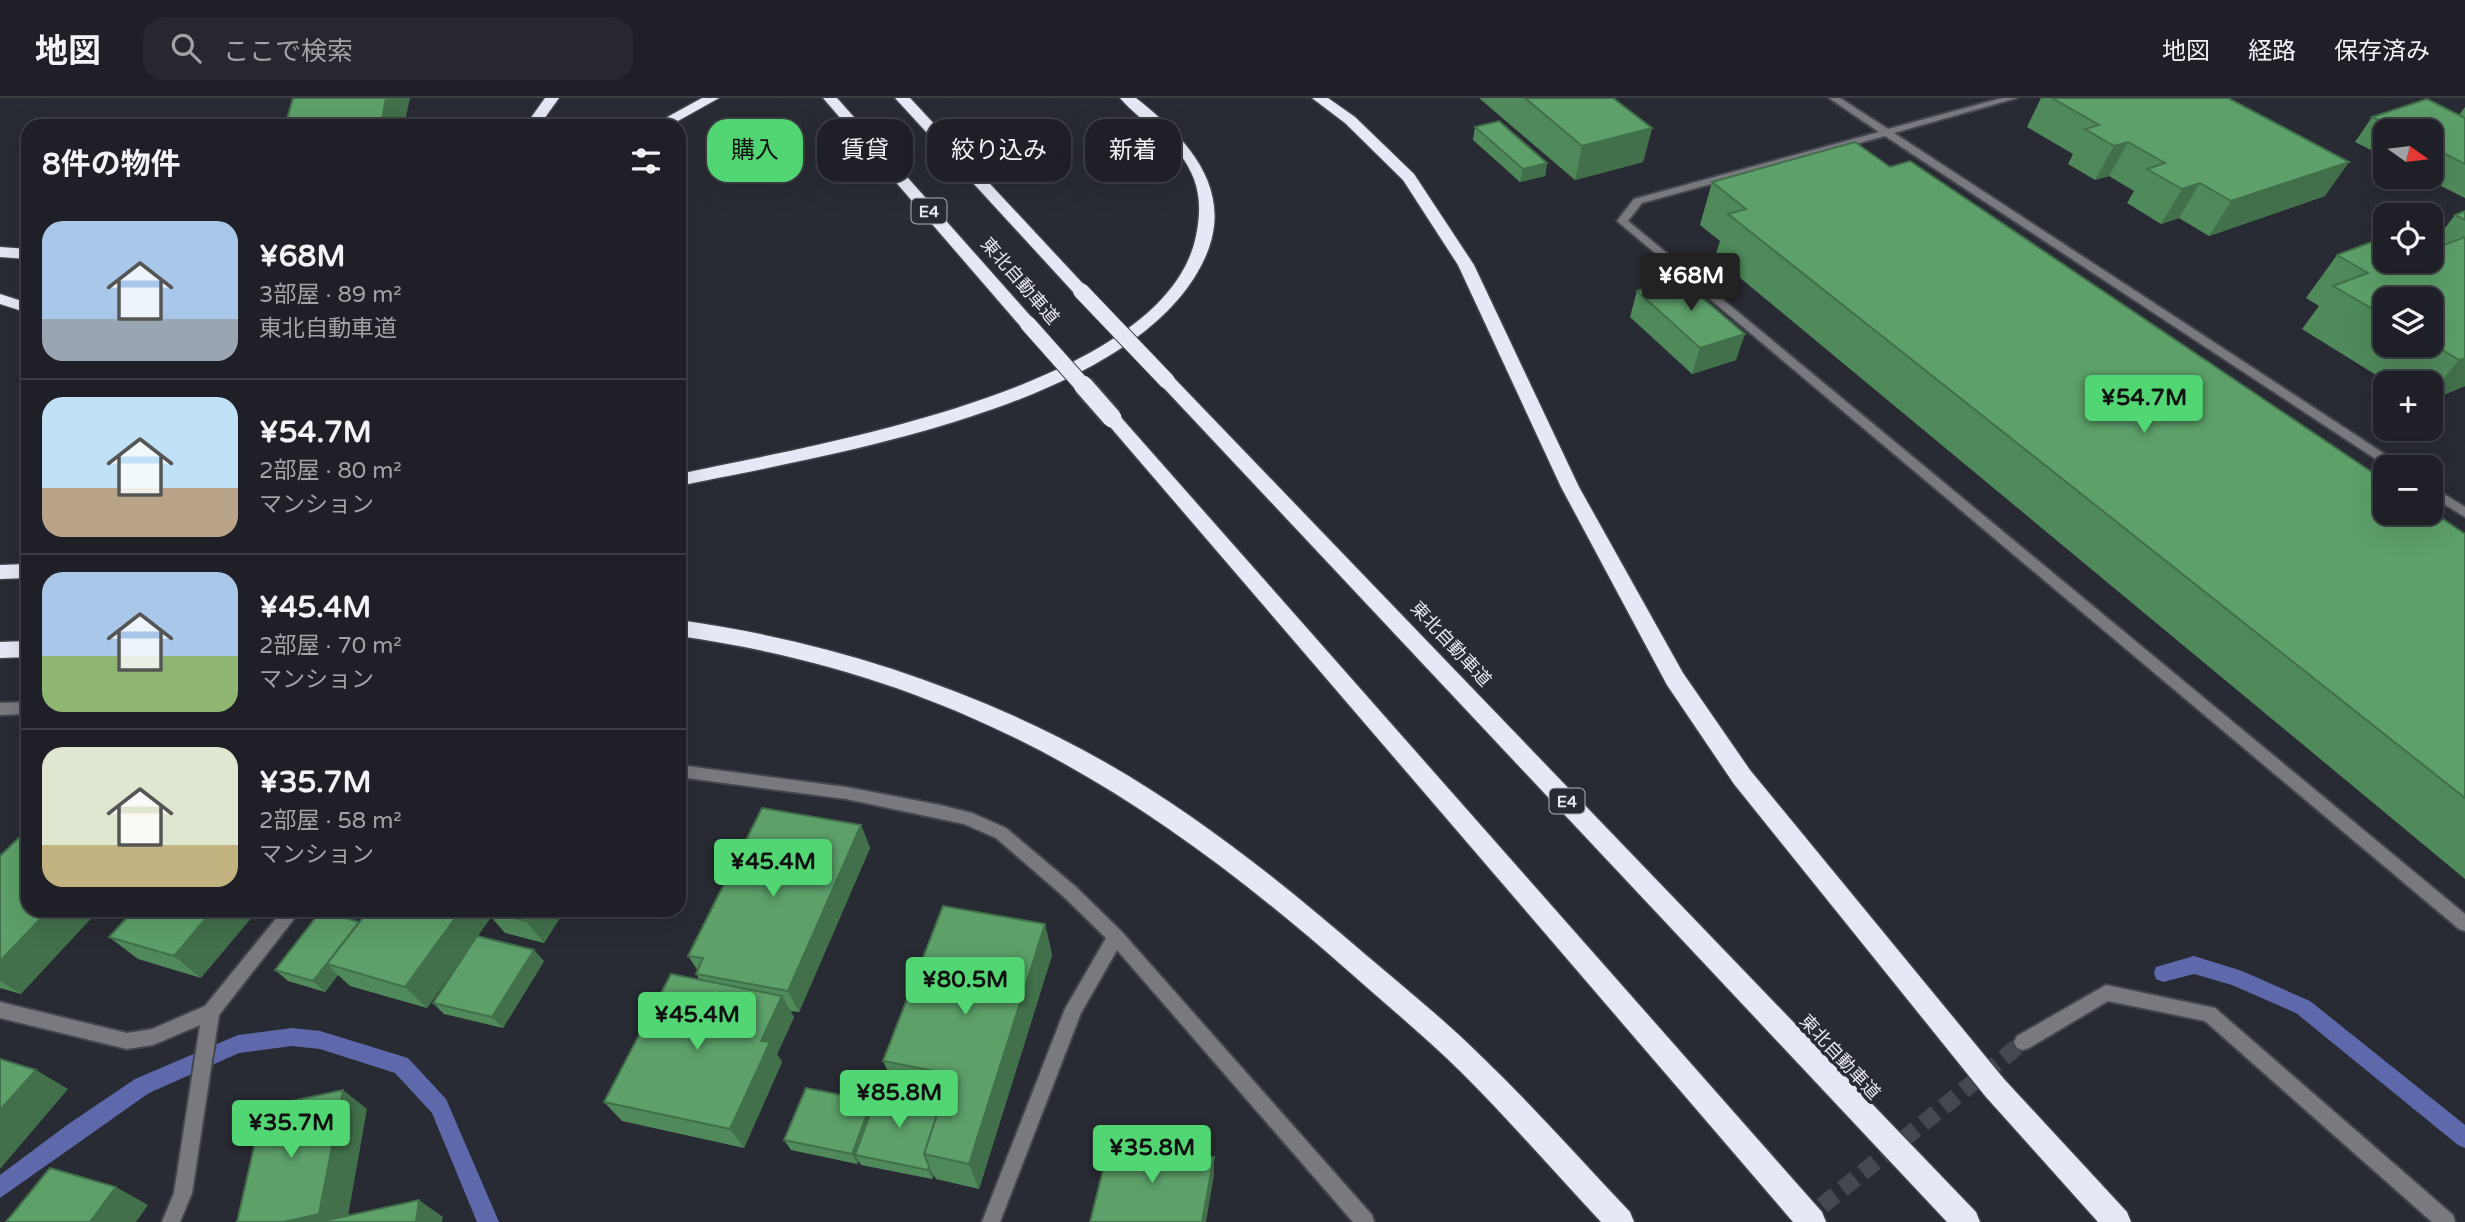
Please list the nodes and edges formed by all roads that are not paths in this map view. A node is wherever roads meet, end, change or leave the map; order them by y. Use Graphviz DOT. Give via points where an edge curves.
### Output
graph roads {
  1 [pos="552,98"];
  2 [pos="712,98"];
  3 [pos="830,98"];
  4 [pos="902,98"];
  5 [pos="1127,98"];
  6 [pos="1319,98"];
  7 [pos="1834,98"];
  8 [pos="2004,99"];
  9 [pos="537,119"];
  10 [pos="672,119"];
  11 [pos="1887,132"];
  12 [pos="0,252"];
  13 [pos="21,254"];
  14 [pos="0,299"];
  15 [pos="21,306"];
  16 [pos="2378,455"];
  17 [pos="686,478"];
  18 [pos="2443,498"];
  19 [pos="2465,513"];
  20 [pos="21,571"];
  21 [pos="0,572"];
  22 [pos="686,629"];
  23 [pos="21,649"];
  24 [pos="0,650"];
  25 [pos="21,708"];
  26 [pos="0,709"];
  27 [pos="686,772"];
  28 [pos="287,917"];
  29 [pos="2465,924"];
  30 [pos="1116,937"];
  31 [pos="0,1010"];
  32 [pos="211,1013"];
  33 [pos="2023,1042"];
  34 [pos="171,1222"];
  35 [pos="991,1222"];
  36 [pos="1365,1222"];
  37 [pos="1620,1222"];
  38 [pos="1812,1222"];
  39 [pos="1966,1222"];
  40 [pos="2117,1222"];
  41 [pos="2446,1222"];
  1 -- 9 [label="highway"];
  2 -- 10 [label="highway"];
  3 -- 38 [label="highway, 東北自動車道 / E4, bridge"];
  4 -- 39 [label="highway, 東北自動車道 / E4, bridge"];
  5 -- 17 [label="highway" via="1184,146 1202,180 1207,205 1198,261 1180,287 1128,335 1077,368 925,422"];
  6 -- 40 [label="highway" via="1350,120 1409,177 1466,265 1570,487 1675,679 1742,777 1987,1077"];
  7 -- 11 [label="street"];
  8 -- 11 [label="street"];
  11 -- 16 [label="street"];
  11 -- 29 [label="street" via="1638,201 1622,220"];
  12 -- 13 [label="highway"];
  14 -- 15 [label="highway"];
  18 -- 19 [label="street"];
  20 -- 21 [label="highway"];
  22 -- 37 [label="highway" via="804,651 884,674 982,710 1095,768 1195,833 1308,919 1451,1044"];
  23 -- 24 [label="highway"];
  25 -- 26 [label="street"];
  27 -- 30 [label="street" via="846,793 967,818 1001,833"];
  28 -- 32 [label="street"];
  30 -- 35 [label="street" via="1074,1009"];
  30 -- 36 [label="street"];
  31 -- 32 [label="street" via="127,1041 153,1037"];
  32 -- 34 [label="street" via="183,1193"];
  33 -- 41 [label="street" via="2106,993 2209,1014"];
}
